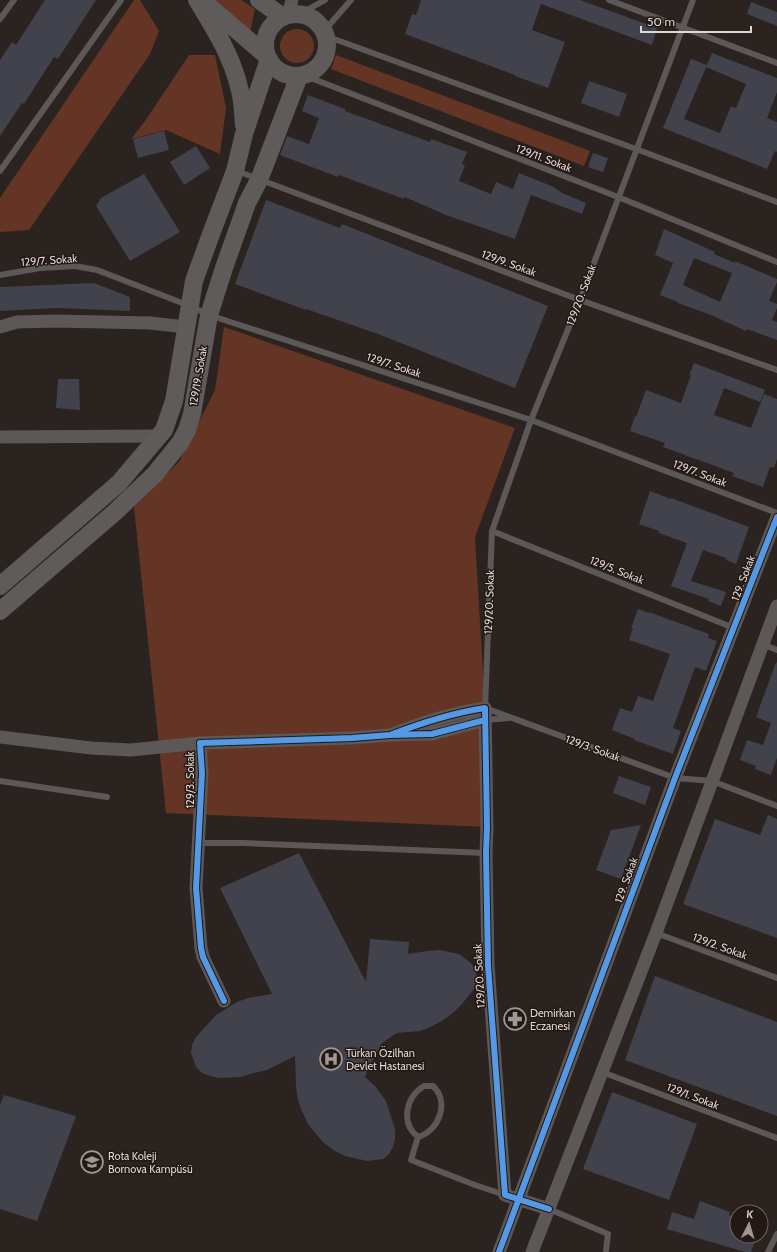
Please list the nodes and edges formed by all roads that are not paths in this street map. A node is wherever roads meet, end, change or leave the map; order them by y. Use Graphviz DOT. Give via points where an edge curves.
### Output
graph roads {
  1 [pos="14,0"];
  2 [pos="121,0"];
  3 [pos="197,0"];
  4 [pos="201,0"];
  5 [pos="259,0"];
  6 [pos="325,0"];
  7 [pos="351,0"];
  8 [pos="609,0"];
  9 [pos="693,0"];
  10 [pos="291,11"];
  11 [pos="0,19"];
  12 [pos="682,27"];
  13 [pos="325,34"];
  14 [pos="268,58"];
  15 [pos="777,63"];
  16 [pos="301,76"];
  17 [pos="244,134"];
  18 [pos="636,149"];
  19 [pos="0,170"];
  20 [pos="235,171"];
  21 [pos="259,180"];
  22 [pos="618,197"];
  23 [pos="777,202"];
  24 [pos="777,262"];
  25 [pos="0,275"];
  26 [pos="580,300"];
  27 [pos="190,306"];
  28 [pos="209,315"];
  29 [pos="0,327"];
  30 [pos="186,327"];
  31 [pos="777,370"];
  32 [pos="531,420"];
  33 [pos="159,436"];
  34 [pos="0,437"];
  35 [pos="777,513"];
  36 [pos="777,517"];
  37 [pos="492,531"];
  38 [pos="0,586"];
  39 [pos="777,606"];
  40 [pos="0,611"];
  41 [pos="734,628"];
  42 [pos="762,644"];
  43 [pos="777,650"];
  44 [pos="485,714"];
  45 [pos="511,718"];
  46 [pos="0,737"];
  47 [pos="200,743"];
  48 [pos="675,778"];
  49 [pos="0,781"];
  50 [pos="712,781"];
  51 [pos="107,797"];
  52 [pos="777,806"];
  53 [pos="198,843"];
  54 [pos="486,852"];
  55 [pos="656,933"];
  56 [pos="777,978"];
  57 [pos="224,1001"];
  58 [pos="602,1072"];
  59 [pos="418,1137"];
  60 [pos="777,1138"];
  61 [pos="505,1195"];
  62 [pos="519,1200"];
  63 [pos="549,1209"];
  64 [pos="777,1234"];
  65 [pos="606,1250"];
  66 [pos="499,1252"];
  67 [pos="532,1252"];
  68 [pos="768,1252"];
  1 -- 11 [label="lane"];
  2 -- 19 [label="lane"];
  3 -- 17 [label="main road" via="228,54 241,91"];
  4 -- 14 [label="main road"];
  5 -- 10 [label="main road"];
  6 -- 10 [label="lane"];
  7 -- 13 [label="lane"];
  8 -- 12 [label="lane"];
  9 -- 12 [label="lane, 129/20. Sokak"];
  10 -- 13 [label="main road" via="319,23"];
  10 -- 14 [label="main road" via="271,26 266,35 264,45"];
  12 -- 15 [label="lane"];
  12 -- 18 [label="lane, 129/20. Sokak"];
  13 -- 16 [label="main road" via="327,51 324,60 309,74"];
  13 -- 18 [label="lane"];
  14 -- 16 [label="main road" via="280,72 289,76"];
  14 -- 17 [label="main road, 129/19. Sokak"];
  16 -- 21 [label="main road, 129/19. Sokak"];
  16 -- 22 [label="lane, 129/11. Sokak"];
  17 -- 20 [label="main road, 129/19. Sokak"];
  18 -- 22 [label="lane, 129/20. Sokak"];
  18 -- 23 [label="lane"];
  20 -- 21 [label="lane, 129/9. Sokak"];
  20 -- 27 [label="main road, 129/19. Sokak" via="194,281"];
  21 -- 26 [label="lane, 129/9. Sokak"];
  21 -- 28 [label="main road, 129/19. Sokak" via="247,203"];
  22 -- 24 [label="lane, 129/11. Sokak"];
  22 -- 26 [label="lane, 129/20. Sokak"];
  25 -- 27 [label="lane, 129/7. Sokak" via="40,268 75,266 96,270"];
  26 -- 31 [label="lane, 129/9. Sokak"];
  26 -- 32 [label="lane, 129/20. Sokak"];
  27 -- 28 [label="lane, 129/7. Sokak"];
  27 -- 30 [label="main road, 129/19. Sokak"];
  28 -- 32 [label="lane, 129/7. Sokak"];
  28 -- 40 [label="main road, 129/19. Sokak" via="192,414 180,443 155,474 114,513"];
  29 -- 30 [label="street" via="16,322 55,320 150,322"];
  30 -- 33 [label="main road, 129/19. Sokak" via="174,401 164,430"];
  32 -- 35 [label="lane, 129/7. Sokak"];
  32 -- 37 [label="lane, 129/20. Sokak"];
  33 -- 34 [label="street"];
  33 -- 38 [label="main road, 129/19. Sokak" via="119,483"];
  36 -- 41 [label="street, 129. Sokak"];
  37 -- 41 [label="lane, 129/5. Sokak"];
  37 -- 44 [label="lane, 129/20. Sokak"];
  39 -- 42 [label="street"];
  41 -- 48 [label="street, 129. Sokak"];
  42 -- 43 [label="lane"];
  42 -- 50 [label="street"];
  44 -- 45 [label="lane, 129/3. Sokak"];
  44 -- 45 [label="lane, 129/3. Sokak"];
  44 -- 47 [label="street, 129/3. Sokak" via="461,712 390,735"];
  44 -- 54 [label="street, 129/20. Sokak"];
  45 -- 48 [label="lane, 129/3. Sokak"];
  46 -- 47 [label="street" via="131,750"];
  47 -- 53 [label="street, 129/3. Sokak" via="202,773"];
  48 -- 50 [label="lane"];
  48 -- 62 [label="street, 129. Sokak"];
  49 -- 51 [label="lane"];
  50 -- 52 [label="lane"];
  50 -- 55 [label="street"];
  53 -- 54 [label="lane"];
  53 -- 57 [label="street, 129/3. Sokak" via="196,896 201,953"];
  54 -- 61 [label="street, 129/20. Sokak" via="488,965"];
  55 -- 56 [label="lane, 129/2. Sokak"];
  55 -- 58 [label="street"];
  58 -- 60 [label="lane, 129/1. Sokak"];
  58 -- 63 [label="street"];
  59 -- 59 [label="lane" via="433,1128 440,1114 440,1099 433,1086 424,1086 411,1099 407,1123"];
  59 -- 61 [label="lane" via="411,1160"];
  61 -- 62 [label="street"];
  62 -- 63 [label="street"];
  62 -- 66 [label="street, 129. Sokak"];
  63 -- 65 [label="lane" via="608,1234"];
  63 -- 67 [label="street"];
  64 -- 68 [label="lane"];
}
